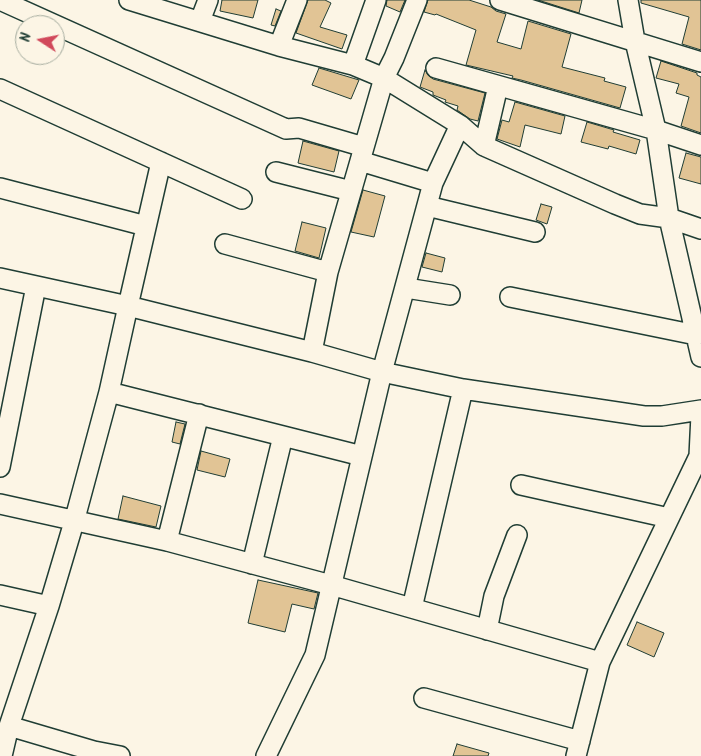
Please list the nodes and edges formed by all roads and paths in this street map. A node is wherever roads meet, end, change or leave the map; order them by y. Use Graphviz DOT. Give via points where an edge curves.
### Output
graph roads {
  1 [pos="0,0"];
  2 [pos="129,0"];
  3 [pos="208,0"];
  4 [pos="297,0"];
  5 [pos="376,0"];
  6 [pos="417,0"];
  7 [pos="500,0"];
  8 [pos="628,0"];
  9 [pos="200,21"];
  10 [pos="635,40"];
  11 [pos="279,46"];
  12 [pos="701,62"];
  13 [pos="353,66"];
  14 [pos="436,68"];
  15 [pos="384,78"];
  16 [pos="498,86"];
  17 [pos="0,89"];
  18 [pos="460,126"];
  19 [pos="656,130"];
  20 [pos="701,145"];
  21 [pos="484,146"];
  22 [pos="362,154"];
  23 [pos="161,162"];
  24 [pos="276,172"];
  25 [pos="433,183"];
  26 [pos="0,188"];
  27 [pos="351,191"];
  28 [pos="242,198"];
  29 [pos="427,206"];
  30 [pos="669,218"];
  31 [pos="146,226"];
  32 [pos="701,229"];
  33 [pos="535,232"];
  34 [pos="225,244"];
  35 [pos="328,272"];
  36 [pos="0,278"];
  37 [pos="36,286"];
  38 [pos="406,288"];
  39 [pos="450,295"];
  40 [pos="510,298"];
  41 [pos="128,306"];
  42 [pos="696,335"];
  43 [pos="312,352"];
  44 [pos="701,357"];
  45 [pos="382,372"];
  46 [pos="463,389"];
  47 [pos="109,392"];
  48 [pos="701,410"];
  49 [pos="199,414"];
  50 [pos="701,415"];
  51 [pos="283,436"];
  52 [pos="362,456"];
  53 [pos="700,457"];
  54 [pos="0,467"];
  55 [pos="521,484"];
  56 [pos="0,504"];
  57 [pos="669,518"];
  58 [pos="74,522"];
  59 [pos="517,535"];
  60 [pos="167,542"];
  61 [pos="252,564"];
  62 [pos="331,585"];
  63 [pos="0,595"];
  64 [pos="49,606"];
  65 [pos="412,608"];
  66 [pos="487,630"];
  67 [pos="600,662"];
  68 [pos="424,698"];
  69 [pos="9,726"];
  70 [pos="578,749"];
  71 [pos="93,753"];
  72 [pos="2,756"];
  73 [pos="120,756"];
  74 [pos="266,756"];
  1 -- 22 [label="street" via="286,128 299,128"];
  2 -- 9 [label="street"];
  3 -- 9 [label="street"];
  4 -- 11 [label="street"];
  5 -- 13 [label="street"];
  6 -- 15 [label="street"];
  7 -- 10 [label="street"];
  8 -- 10 [label="street"];
  9 -- 11 [label="street"];
  10 -- 12 [label="street"];
  10 -- 19 [label="street"];
  11 -- 13 [label="street"];
  13 -- 15 [label="street"];
  14 -- 16 [label="street"];
  15 -- 18 [label="street"];
  15 -- 22 [label="street"];
  16 -- 19 [label="street"];
  16 -- 21 [label="street"];
  17 -- 23 [label="street"];
  18 -- 21 [label="street"];
  18 -- 25 [label="street"];
  19 -- 20 [label="street"];
  19 -- 30 [label="street"];
  21 -- 30 [label="street" via="640,214"];
  22 -- 25 [label="street"];
  22 -- 27 [label="street"];
  23 -- 28 [label="street"];
  23 -- 31 [label="street"];
  24 -- 27 [label="street"];
  25 -- 29 [label="street"];
  26 -- 31 [label="street"];
  27 -- 35 [label="street"];
  29 -- 33 [label="street"];
  29 -- 38 [label="street"];
  30 -- 32 [label="street"];
  30 -- 42 [label="street"];
  31 -- 41 [label="street"];
  34 -- 35 [label="street"];
  35 -- 43 [label="street"];
  36 -- 37 [label="street"];
  37 -- 41 [label="street"];
  37 -- 54 [label="street"];
  38 -- 39 [label="street"];
  38 -- 45 [label="street"];
  40 -- 42 [label="street"];
  41 -- 43 [label="street"];
  41 -- 47 [label="street"];
  42 -- 44 [label="street"];
  43 -- 45 [label="street"];
  45 -- 46 [label="street"];
  45 -- 52 [label="street"];
  46 -- 48 [label="street" via="644,416"];
  46 -- 65 [label="street"];
  47 -- 49 [label="street"];
  47 -- 58 [label="street"];
  49 -- 51 [label="street"];
  49 -- 60 [label="street"];
  50 -- 53 [label="street"];
  51 -- 52 [label="street"];
  51 -- 61 [label="street"];
  52 -- 62 [label="street"];
  53 -- 57 [label="street"];
  55 -- 57 [label="street"];
  56 -- 58 [label="street"];
  57 -- 67 [label="street"];
  58 -- 60 [label="street"];
  58 -- 64 [label="street"];
  59 -- 66 [label="street" via="494,596"];
  60 -- 61 [label="street"];
  61 -- 62 [label="street"];
  62 -- 65 [label="street"];
  62 -- 74 [label="street" via="315,655"];
  63 -- 64 [label="street"];
  64 -- 69 [label="street"];
  65 -- 66 [label="street"];
  66 -- 67 [label="street"];
  67 -- 70 [label="street"];
  68 -- 70 [label="street"];
  69 -- 71 [label="street"];
  69 -- 72 [label="street"];
  71 -- 73 [label="street"];
}
